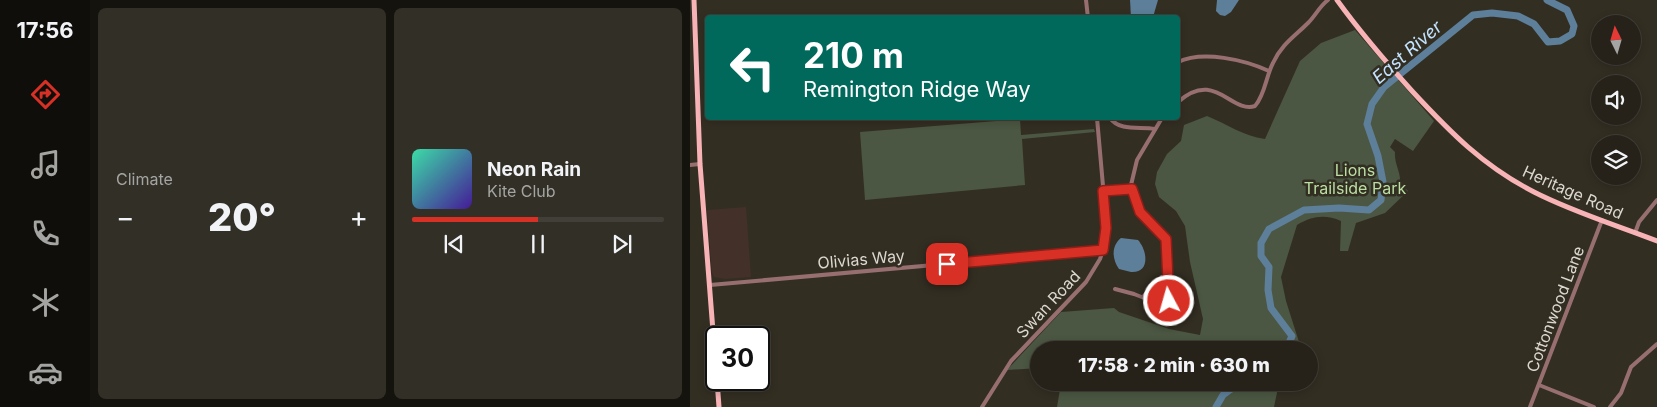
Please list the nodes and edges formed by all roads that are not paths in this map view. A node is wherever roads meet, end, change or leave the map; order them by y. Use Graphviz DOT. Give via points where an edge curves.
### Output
graph roads {
  1 [pos="694,0"];
  2 [pos="1086,0"];
  3 [pos="1328,0"];
  4 [pos="1337,0"];
  5 [pos="1088,15"];
  6 [pos="1180,61"];
  7 [pos="1269,71"];
  8 [pos="1180,101"];
  9 [pos="1097,120"];
  10 [pos="1112,120"];
  11 [pos="1161,120"];
  12 [pos="1156,128"];
  13 [pos="700,164"];
  14 [pos="690,165"];
  15 [pos="1132,189"];
  16 [pos="1103,191"];
  17 [pos="1657,200"];
  18 [pos="1602,220"];
  19 [pos="1635,232"];
  20 [pos="1657,241"];
  21 [pos="1103,250"];
  22 [pos="1167,275"];
  23 [pos="710,285"];
  24 [pos="1115,289"];
  25 [pos="1143,297"];
  26 [pos="713,326"];
  27 [pos="1657,344"];
  28 [pos="1539,385"];
  29 [pos="718,391"];
  30 [pos="719,407"];
  31 [pos="982,407"];
  32 [pos="1530,407"];
  33 [pos="1594,407"];
  34 [pos="1610,407"];
  1 -- 13 [label="main road"];
  2 -- 5 [label="street"];
  3 -- 7 [label="street" via="1281,48"];
  4 -- 18 [label="main road, Heritage Road" via="1391,68 1446,128 1486,163 1534,192"];
  6 -- 7 [label="street" via="1193,58 1239,60"];
  7 -- 8 [label="street" via="1259,100 1253,107 1208,90 1192,92"];
  9 -- 16 [label="street, Swan Road"];
  10 -- 12 [label="street" via="1127,127"];
  11 -- 12 [label="street"];
  12 -- 15 [label="street" via="1137,160"];
  13 -- 14 [label="street"];
  13 -- 23 [label="main road"];
  15 -- 16 [label="street"];
  15 -- 22 [label="street" via="1140,212 1166,239"];
  16 -- 21 [label="street, Swan Road" via="1106,228"];
  17 -- 19 [label="street"];
  18 -- 19 [label="main road, Heritage Road"];
  18 -- 28 [label="street, Cottonwood Lane"];
  19 -- 20 [label="main road, Heritage Road"];
  21 -- 23 [label="street, Olivias Way"];
  21 -- 31 [label="street, Swan Road" via="1086,282 1011,361"];
  22 -- 25 [label="street"];
  22 -- 25 [label="street" via="1168,303 1162,305"];
  23 -- 26 [label="main road"];
  24 -- 25 [label="street"];
  27 -- 34 [label="street" via="1631,367 1621,393"];
  28 -- 32 [label="street, Cottonwood Lane"];
  28 -- 33 [label="street"];
  29 -- 30 [label="main road"];
}
